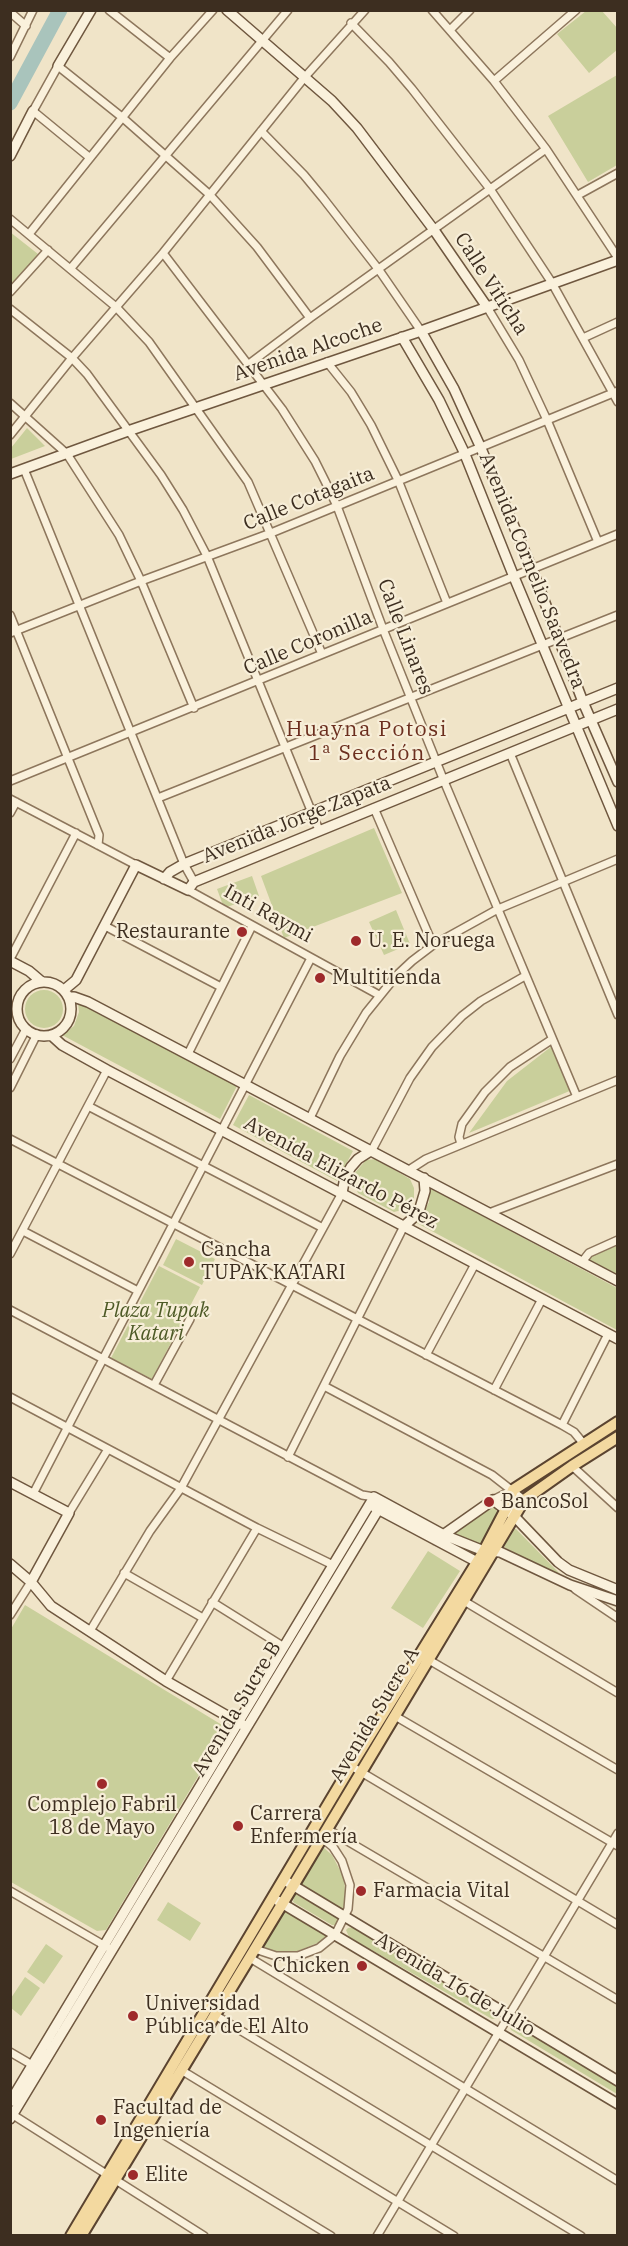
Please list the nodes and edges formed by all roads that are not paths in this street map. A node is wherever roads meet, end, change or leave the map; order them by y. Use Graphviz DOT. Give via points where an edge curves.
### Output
graph roads {
  1 [pos="33,10"];
  2 [pos="91,10"];
  3 [pos="109,10"];
  4 [pos="213,10"];
  5 [pos="227,10"];
  6 [pos="288,10"];
  7 [pos="365,10"];
  8 [pos="432,10"];
  9 [pos="470,10"];
  10 [pos="576,10"];
  11 [pos="10,12"];
  12 [pos="351,23"];
  13 [pos="26,26"];
  14 [pos="450,30"];
  15 [pos="262,40"];
  16 [pos="10,57"];
  17 [pos="170,58"];
  18 [pos="58,66"];
  19 [pos="304,78"];
  20 [pos="494,81"];
  21 [pos="33,111"];
  22 [pos="123,118"];
  23 [pos="261,131"];
  24 [pos="546,149"];
  25 [pos="10,156"];
  26 [pos="166,156"];
  27 [pos="89,157"];
  28 [pos="618,172"];
  29 [pos="490,189"];
  30 [pos="210,195"];
  31 [pos="578,195"];
  32 [pos="11,222"];
  33 [pos="434,230"];
  34 [pos="29,234"];
  35 [pos="48,250"];
  36 [pos="163,253"];
  37 [pos="618,259"];
  38 [pos="71,268"];
  39 [pos="379,270"];
  40 [pos="552,283"];
  41 [pos="10,292"];
  42 [pos="116,307"];
  43 [pos="487,307"];
  44 [pos="10,309"];
  45 [pos="310,318"];
  46 [pos="618,322"];
  47 [pos="421,331"];
  48 [pos="402,337"];
  49 [pos="583,338"];
  50 [pos="72,358"];
  51 [pos="327,362"];
  52 [pos="249,364"];
  53 [pos="264,385"];
  54 [pos="616,392"];
  55 [pos="618,402"];
  56 [pos="10,403"];
  57 [pos="197,409"];
  58 [pos="26,417"];
  59 [pos="547,420"];
  60 [pos="128,430"];
  61 [pos="10,435"];
  62 [pos="480,446"];
  63 [pos="464,452"];
  64 [pos="67,454"];
  65 [pos="24,469"];
  66 [pos="10,474"];
  67 [pos="398,480"];
  68 [pos="337,506"];
  69 [pos="271,532"];
  70 [pos="618,534"];
  71 [pos="598,542"];
  72 [pos="207,556"];
  73 [pos="532,569"];
  74 [pos="514,577"];
  75 [pos="141,581"];
  76 [pos="447,603"];
  77 [pos="79,605"];
  78 [pos="10,615"];
  79 [pos="618,615"];
  80 [pos="383,629"];
  81 [pos="13,632"];
  82 [pos="558,639"];
  83 [pos="542,645"];
  84 [pos="322,654"];
  85 [pos="258,681"];
  86 [pos="618,688"];
  87 [pos="411,697"];
  88 [pos="583,702"];
  89 [pos="194,708"];
  90 [pos="569,708"];
  91 [pos="618,709"];
  92 [pos="591,720"];
  93 [pos="576,726"];
  94 [pos="131,733"];
  95 [pos="284,747"];
  96 [pos="510,753"];
  97 [pos="67,758"];
  98 [pos="437,762"];
  99 [pos="10,781"];
  100 [pos="444,781"];
  101 [pos="618,782"];
  102 [pos="158,798"];
  103 [pos="13,800"];
  104 [pos="374,808"];
  105 [pos="10,813"];
  106 [pos="311,813"];
  107 [pos="618,826"];
  108 [pos="319,830"];
  109 [pos="76,833"];
  110 [pos="98,845"];
  111 [pos="618,859"];
  112 [pos="184,864"];
  113 [pos="136,865"];
  114 [pos="164,879"];
  115 [pos="561,882"];
  116 [pos="191,886"];
  117 [pos="498,909"];
  118 [pos="105,926"];
  119 [pos="252,926"];
  120 [pos="433,945"];
  121 [pos="311,958"];
  122 [pos="10,960"];
  123 [pos="525,976"];
  124 [pos="42,982"];
  125 [pos="220,987"];
  126 [pos="66,994"];
  127 [pos="379,995"];
  128 [pos="618,1015"];
  129 [pos="15,1019"];
  130 [pos="26,1029"];
  131 [pos="37,1034"];
  132 [pos="51,1035"];
  133 [pos="551,1040"];
  134 [pos="188,1054"];
  135 [pos="10,1059"];
  136 [pos="106,1070"];
  137 [pos="618,1080"];
  138 [pos="246,1084"];
  139 [pos="10,1088"];
  140 [pos="577,1097"];
  141 [pos="88,1106"];
  142 [pos="310,1118"];
  143 [pos="222,1130"];
  144 [pos="10,1139"];
  145 [pos="461,1144"];
  146 [pos="372,1150"];
  147 [pos="57,1164"];
  148 [pos="618,1164"];
  149 [pos="204,1165"];
  150 [pos="409,1170"];
  151 [pos="424,1178"];
  152 [pos="342,1193"];
  153 [pos="489,1213"];
  154 [pos="173,1224"];
  155 [pos="404,1226"];
  156 [pos="323,1228"];
  157 [pos="23,1231"];
  158 [pos="618,1240"];
  159 [pos="10,1254"];
  160 [pos="582,1263"];
  161 [pos="475,1264"];
  162 [pos="618,1281"];
  163 [pos="292,1285"];
  164 [pos="138,1291"];
  165 [pos="542,1299"];
  166 [pos="10,1310"];
  167 [pos="190,1319"];
  168 [pos="358,1319"];
  169 [pos="608,1334"];
  170 [pos="618,1339"];
  171 [pos="426,1355"];
  172 [pos="103,1358"];
  173 [pos="154,1385"];
  174 [pos="324,1386"];
  175 [pos="494,1390"];
  176 [pos="10,1397"];
  177 [pos="219,1419"];
  178 [pos="618,1422"];
  179 [pos="562,1425"];
  180 [pos="67,1428"];
  181 [pos="618,1437"];
  182 [pos="583,1443"];
  183 [pos="108,1449"];
  184 [pos="288,1457"];
  185 [pos="572,1466"];
  186 [pos="10,1482"];
  187 [pos="182,1488"];
  188 [pos="513,1490"];
  189 [pos="33,1494"];
  190 [pos="493,1500"];
  191 [pos="524,1500"];
  192 [pos="372,1501"];
  193 [pos="381,1506"];
  194 [pos="618,1508"];
  195 [pos="69,1513"];
  196 [pos="510,1513"];
  197 [pos="257,1528"];
  198 [pos="440,1538"];
  199 [pos="489,1551"];
  200 [pos="10,1564"];
  201 [pos="481,1564"];
  202 [pos="333,1565"];
  203 [pos="124,1573"];
  204 [pos="575,1575"];
  205 [pos="31,1582"];
  206 [pos="570,1585"];
  207 [pos="618,1590"];
  208 [pos="464,1601"];
  209 [pos="618,1601"];
  210 [pos="212,1602"];
  211 [pos="10,1615"];
  212 [pos="203,1618"];
  213 [pos="618,1618"];
  214 [pos="90,1631"];
  215 [pos="284,1647"];
  216 [pos="429,1660"];
  217 [pos="166,1681"];
  218 [pos="618,1693"];
  219 [pos="395,1716"];
  220 [pos="243,1725"];
  221 [pos="351,1766"];
  222 [pos="618,1770"];
  223 [pos="362,1772"];
  224 [pos="618,1833"];
  225 [pos="325,1834"];
  226 [pos="341,1837"];
  227 [pos="615,1845"];
  228 [pos="333,1847"];
  229 [pos="289,1883"];
  230 [pos="10,1891"];
  231 [pos="278,1901"];
  232 [pos="577,1901"];
  233 [pos="345,1917"];
  234 [pos="618,1925"];
  235 [pos="335,1935"];
  236 [pos="108,1948"];
  237 [pos="252,1953"];
  238 [pos="544,1956"];
  239 [pos="618,2000"];
  240 [pos="215,2015"];
  241 [pos="508,2015"];
  242 [pos="498,2032"];
  243 [pos="10,2052"];
  244 [pos="36,2068"];
  245 [pos="182,2070"];
  246 [pos="618,2081"];
  247 [pos="464,2089"];
  248 [pos="10,2102"];
  249 [pos="618,2104"];
  250 [pos="11,2116"];
  251 [pos="148,2125"];
  252 [pos="431,2145"];
  253 [pos="111,2177"];
  254 [pos="618,2181"];
  255 [pos="397,2202"];
  256 [pos="71,2235"];
  257 [pos="81,2235"];
  258 [pos="204,2235"];
  259 [pos="331,2235"];
  260 [pos="377,2235"];
  261 [pos="454,2235"];
  262 [pos="581,2235"];
  1 -- 13 [label="street"];
  2 -- 18 [label="street"];
  3 -- 17 [label="street"];
  4 -- 17 [label="street"];
  5 -- 15 [label="street, Calle Viticha"];
  6 -- 15 [label="street"];
  7 -- 12 [label="street"];
  8 -- 14 [label="street"];
  9 -- 14 [label="street"];
  10 -- 20 [label="street"];
  11 -- 13 [label="street"];
  12 -- 19 [label="street"];
  12 -- 29 [label="street" via="389,62"];
  13 -- 16 [label="street"];
  14 -- 20 [label="street"];
  15 -- 19 [label="street, Calle Viticha"];
  15 -- 26 [label="street"];
  17 -- 22 [label="street"];
  18 -- 21 [label="street"];
  18 -- 22 [label="street"];
  19 -- 23 [label="street"];
  19 -- 33 [label="street, Calle Viticha" via="357,128"];
  20 -- 24 [label="street"];
  21 -- 25 [label="street"];
  21 -- 27 [label="street"];
  22 -- 26 [label="street"];
  22 -- 27 [label="street"];
  23 -- 30 [label="street"];
  23 -- 39 [label="street" via="304,174"];
  24 -- 29 [label="street"];
  24 -- 31 [label="street"];
  26 -- 30 [label="street"];
  26 -- 38 [label="street"];
  27 -- 34 [label="street"];
  28 -- 31 [label="street"];
  29 -- 33 [label="street"];
  29 -- 40 [label="street"];
  30 -- 36 [label="street"];
  30 -- 45 [label="street" via="257,246"];
  31 -- 37 [label="street"];
  32 -- 34 [label="street"];
  33 -- 39 [label="street"];
  33 -- 43 [label="street, Calle Viticha"];
  34 -- 35 [label="street"];
  35 -- 38 [label="street"];
  35 -- 41 [label="street"];
  36 -- 42 [label="street"];
  36 -- 52 [label="street, Calle Linares"];
  37 -- 40 [label="street, Avenida Alcoche"];
  38 -- 42 [label="street"];
  39 -- 45 [label="street"];
  39 -- 47 [label="street"];
  40 -- 43 [label="street, Avenida Alcoche"];
  40 -- 49 [label="street"];
  42 -- 50 [label="street"];
  42 -- 57 [label="street" via="149,342"];
  43 -- 47 [label="street, Avenida Alcoche"];
  43 -- 59 [label="street, Calle Viticha" via="519,360"];
  44 -- 50 [label="street"];
  45 -- 52 [label="street"];
  46 -- 49 [label="street"];
  47 -- 48 [label="street, Avenida Alcoche"];
  47 -- 62 [label="street, Avenida Cornelio Saavedra"];
  48 -- 51 [label="street, Avenida Alcoche"];
  48 -- 63 [label="street, Avenida Cornelio Saavedra"];
  49 -- 54 [label="street"];
  50 -- 58 [label="street"];
  50 -- 60 [label="street"];
  51 -- 53 [label="street, Avenida Alcoche"];
  51 -- 67 [label="street" via="371,425"];
  52 -- 53 [label="street, Calle Linares"];
  53 -- 57 [label="street, Avenida Alcoche"];
  53 -- 68 [label="street, Calle Linares" via="315,461"];
  54 -- 55 [label="street"];
  54 -- 59 [label="street, Calle Cotagaita"];
  56 -- 58 [label="street"];
  57 -- 60 [label="street, Avenida Alcoche"];
  57 -- 69 [label="street" via="248,482"];
  58 -- 61 [label="street"];
  58 -- 64 [label="street"];
  59 -- 62 [label="street, Calle Cotagaita"];
  59 -- 71 [label="street, Calle Viticha"];
  60 -- 64 [label="street, Avenida Alcoche"];
  60 -- 72 [label="street" via="161,475"];
  62 -- 63 [label="street, Calle Cotagaita"];
  62 -- 73 [label="street, Avenida Cornelio Saavedra"];
  63 -- 67 [label="street, Calle Cotagaita"];
  63 -- 74 [label="street, Avenida Cornelio Saavedra"];
  64 -- 65 [label="street, Avenida Alcoche"];
  64 -- 75 [label="street" via="119,535"];
  65 -- 66 [label="street, Avenida Alcoche"];
  65 -- 77 [label="street"];
  67 -- 68 [label="street, Calle Cotagaita"];
  67 -- 76 [label="street"];
  68 -- 69 [label="street, Calle Cotagaita"];
  68 -- 80 [label="street, Calle Linares"];
  69 -- 72 [label="street, Calle Cotagaita"];
  69 -- 84 [label="street"];
  70 -- 71 [label="street, Calle Coronilla"];
  71 -- 73 [label="street, Calle Coronilla"];
  72 -- 75 [label="street, Calle Cotagaita"];
  72 -- 85 [label="street"];
  73 -- 74 [label="street, Calle Coronilla"];
  73 -- 82 [label="street, Avenida Cornelio Saavedra"];
  74 -- 76 [label="street, Calle Coronilla"];
  74 -- 83 [label="street, Avenida Cornelio Saavedra"];
  75 -- 77 [label="street, Calle Cotagaita"];
  75 -- 89 [label="street"];
  76 -- 80 [label="street, Calle Coronilla"];
  77 -- 81 [label="street, Calle Cotagaita"];
  77 -- 94 [label="street"];
  78 -- 81 [label="street"];
  79 -- 82 [label="street"];
  80 -- 84 [label="street, Calle Coronilla"];
  80 -- 87 [label="street, Calle Linares"];
  81 -- 97 [label="street"];
  82 -- 83 [label="street"];
  82 -- 88 [label="street, Avenida Cornelio Saavedra"];
  83 -- 87 [label="street"];
  83 -- 90 [label="street, Avenida Cornelio Saavedra"];
  84 -- 85 [label="street, Calle Coronilla"];
  85 -- 89 [label="street, Calle Coronilla"];
  85 -- 95 [label="street"];
  86 -- 88 [label="street, Avenida Jorge Zapata"];
  87 -- 95 [label="street"];
  87 -- 98 [label="street, Calle Linares"];
  88 -- 90 [label="street, Avenida Jorge Zapata"];
  88 -- 92 [label="street, Avenida Cornelio Saavedra"];
  89 -- 94 [label="street, Calle Coronilla"];
  90 -- 93 [label="street, Avenida Cornelio Saavedra"];
  90 -- 98 [label="street, Avenida Jorge Zapata"];
  91 -- 92 [label="street, Avenida Jorge Zapata"];
  92 -- 93 [label="street, Avenida Jorge Zapata"];
  92 -- 101 [label="street, Avenida Cornelio Saavedra"];
  93 -- 96 [label="street, Avenida Jorge Zapata"];
  93 -- 107 [label="street, Avenida Cornelio Saavedra"];
  94 -- 97 [label="street, Calle Coronilla"];
  94 -- 102 [label="street"];
  95 -- 102 [label="street"];
  95 -- 106 [label="street"];
  96 -- 100 [label="street, Avenida Jorge Zapata"];
  96 -- 115 [label="street"];
  97 -- 99 [label="street, Calle Coronilla"];
  97 -- 110 [label="street" via="99,835"];
  98 -- 100 [label="street, Calle Linares"];
  98 -- 106 [label="street, Avenida Jorge Zapata"];
  100 -- 104 [label="street, Avenida Jorge Zapata"];
  100 -- 117 [label="street, Calle Linares"];
  102 -- 112 [label="street"];
  103 -- 105 [label="street"];
  103 -- 109 [label="street, Inti Raymi"];
  104 -- 108 [label="street, Avenida Jorge Zapata"];
  104 -- 120 [label="street"];
  106 -- 108 [label="street"];
  106 -- 112 [label="street, Avenida Jorge Zapata"];
  108 -- 116 [label="street, Avenida Jorge Zapata"];
  109 -- 110 [label="street, Inti Raymi"];
  109 -- 122 [label="street"];
  110 -- 113 [label="street, Inti Raymi"];
  111 -- 115 [label="street"];
  112 -- 114 [label="street, Avenida Jorge Zapata"];
  112 -- 116 [label="street"];
  113 -- 114 [label="street, Inti Raymi"];
  113 -- 118 [label="street"];
  114 -- 116 [label="street, Inti Raymi"];
  115 -- 117 [label="street"];
  115 -- 128 [label="street"];
  116 -- 119 [label="street, Inti Raymi"];
  117 -- 120 [label="street"];
  117 -- 123 [label="street, Calle Linares"];
  118 -- 125 [label="street"];
  118 -- 126 [label="street"];
  119 -- 121 [label="street, Inti Raymi"];
  119 -- 125 [label="street"];
  120 -- 127 [label="street"];
  121 -- 127 [label="street, Inti Raymi"];
  121 -- 138 [label="street"];
  122 -- 124 [label="street"];
  123 -- 133 [label="street, Calle Linares"];
  123 -- 146 [label="street" via="481,1001 432,1047 410,1078"];
  124 -- 126 [label="street" via="52,983"];
  124 -- 129 [label="street" via="21,995"];
  125 -- 134 [label="street"];
  126 -- 132 [label="street" via="71,1007 67,1022"];
  126 -- 134 [label="street, Avenida Elizardo Pérez"];
  127 -- 142 [label="street" via="340,1056"];
  129 -- 130 [label="street"];
  130 -- 131 [label="street"];
  130 -- 135 [label="street"];
  131 -- 132 [label="street"];
  131 -- 139 [label="street"];
  132 -- 136 [label="street, Avenida Elizardo Pérez"];
  133 -- 140 [label="street, Calle Linares"];
  133 -- 145 [label="street" via="510,1067 485,1092 462,1124"];
  134 -- 138 [label="street, Avenida Elizardo Pérez"];
  136 -- 141 [label="street"];
  136 -- 143 [label="street, Avenida Elizardo Pérez"];
  137 -- 140 [label="street"];
  138 -- 142 [label="street, Avenida Elizardo Pérez"];
  138 -- 143 [label="street"];
  140 -- 145 [label="street"];
  141 -- 147 [label="street"];
  141 -- 149 [label="street"];
  142 -- 146 [label="street, Avenida Elizardo Pérez"];
  143 -- 149 [label="street"];
  143 -- 152 [label="street, Avenida Elizardo Pérez"];
  144 -- 147 [label="street"];
  145 -- 150 [label="street"];
  146 -- 150 [label="street, Avenida Elizardo Pérez"];
  146 -- 152 [label="street" via="351,1167"];
  147 -- 154 [label="street"];
  147 -- 157 [label="street"];
  148 -- 153 [label="street"];
  149 -- 154 [label="street"];
  149 -- 156 [label="street"];
  150 -- 151 [label="street, Avenida Elizardo Pérez"];
  151 -- 153 [label="street, Avenida Elizardo Pérez"];
  151 -- 155 [label="street" via="420,1208"];
  152 -- 155 [label="street, Avenida Elizardo Pérez"];
  152 -- 156 [label="street"];
  153 -- 160 [label="street, Avenida Elizardo Pérez"];
  154 -- 163 [label="street"];
  154 -- 164 [label="street"];
  155 -- 161 [label="street, Avenida Elizardo Pérez"];
  155 -- 168 [label="street"];
  156 -- 163 [label="street"];
  157 -- 159 [label="street"];
  157 -- 164 [label="street"];
  158 -- 160 [label="street" via="589,1253"];
  160 -- 162 [label="street, Avenida Elizardo Pérez"];
  161 -- 165 [label="street, Avenida Elizardo Pérez"];
  161 -- 171 [label="street"];
  163 -- 168 [label="street"];
  163 -- 177 [label="street"];
  164 -- 172 [label="street"];
  165 -- 169 [label="street, Avenida Elizardo Pérez"];
  165 -- 175 [label="street"];
  166 -- 172 [label="street"];
  167 -- 173 [label="street"];
  168 -- 171 [label="street"];
  168 -- 174 [label="street"];
  169 -- 170 [label="street, Avenida Elizardo Pérez"];
  169 -- 179 [label="street"];
  171 -- 175 [label="street"];
  172 -- 173 [label="street"];
  172 -- 180 [label="street"];
  173 -- 177 [label="street"];
  174 -- 184 [label="street"];
  174 -- 188 [label="street" via="492,1475"];
  175 -- 179 [label="street"];
  176 -- 180 [label="street"];
  177 -- 184 [label="street"];
  177 -- 187 [label="street"];
  178 -- 182 [label="main road"];
  179 -- 182 [label="street"];
  180 -- 183 [label="street"];
  180 -- 189 [label="street"];
  181 -- 185 [label="main road"];
  182 -- 188 [label="main road"];
  183 -- 187 [label="street"];
  183 -- 195 [label="street"];
  184 -- 192 [label="street"];
  185 -- 191 [label="main road"];
  185 -- 194 [label="street"];
  186 -- 189 [label="street"];
  187 -- 197 [label="street"];
  187 -- 203 [label="street"];
  188 -- 190 [label="street"];
  188 -- 191 [label="street"];
  188 -- 196 [label="main road"];
  189 -- 195 [label="street"];
  190 -- 196 [label="street"];
  190 -- 198 [label="street"];
  191 -- 196 [label="main road"];
  192 -- 193 [label="street"];
  192 -- 202 [label="street, Avenida Sucre B"];
  193 -- 198 [label="street"];
  193 -- 220 [label="street, Avenida Sucre B"];
  195 -- 205 [label="street"];
  196 -- 199 [label="main road, Avenida Sucre A"];
  196 -- 204 [label="street"];
  197 -- 202 [label="street"];
  197 -- 210 [label="street"];
  198 -- 199 [label="street"];
  198 -- 201 [label="street"];
  199 -- 201 [label="main road, Avenida Sucre A"];
  199 -- 206 [label="street" via="500,1552"];
  200 -- 205 [label="street"];
  201 -- 208 [label="main road, Avenida Sucre A"];
  201 -- 221 [label="main road, Avenida Sucre A"];
  202 -- 215 [label="street, Avenida Sucre B"];
  203 -- 212 [label="street"];
  203 -- 214 [label="street"];
  204 -- 206 [label="street"];
  204 -- 207 [label="street"];
  205 -- 211 [label="street"];
  205 -- 214 [label="street" via="51,1606"];
  206 -- 209 [label="street"];
  206 -- 213 [label="street"];
  208 -- 216 [label="main road, Avenida Sucre A"];
  208 -- 218 [label="street"];
  210 -- 212 [label="street"];
  210 -- 215 [label="street"];
  212 -- 217 [label="street"];
  214 -- 217 [label="street"];
  215 -- 220 [label="street, Avenida Sucre B"];
  216 -- 219 [label="main road, Avenida Sucre A"];
  216 -- 222 [label="street"];
  217 -- 220 [label="street"];
  219 -- 223 [label="main road, Avenida Sucre A"];
  219 -- 227 [label="street"];
  220 -- 236 [label="street, Avenida Sucre B"];
  221 -- 223 [label="street"];
  221 -- 229 [label="main road, Avenida Sucre A"];
  223 -- 225 [label="main road, Avenida Sucre A"];
  223 -- 232 [label="street"];
  224 -- 227 [label="street"];
  225 -- 226 [label="street"];
  225 -- 228 [label="street"];
  225 -- 229 [label="main road, Avenida Sucre A"];
  226 -- 228 [label="street"];
  226 -- 238 [label="street"];
  227 -- 232 [label="street"];
  228 -- 233 [label="street" via="350,1885"];
  229 -- 231 [label="main road, Avenida Sucre A"];
  229 -- 233 [label="street, Avenida 16 de Julio"];
  230 -- 236 [label="street"];
  231 -- 235 [label="street, Avenida 16 de Julio"];
  231 -- 237 [label="main road, Avenida Sucre A"];
  231 -- 253 [label="main road, Avenida Sucre A"];
  232 -- 234 [label="street"];
  232 -- 238 [label="street"];
  233 -- 235 [label="street"];
  233 -- 241 [label="street, Avenida 16 de Julio"];
  235 -- 237 [label="street" via="319,1948 298,1956"];
  235 -- 242 [label="street, Avenida 16 de Julio"];
  236 -- 244 [label="street, Avenida Sucre B"];
  237 -- 240 [label="main road, Avenida Sucre A"];
  237 -- 247 [label="street"];
  238 -- 239 [label="street"];
  238 -- 241 [label="street"];
  240 -- 245 [label="main road, Avenida Sucre A"];
  240 -- 252 [label="street"];
  241 -- 242 [label="street"];
  241 -- 246 [label="street, Avenida 16 de Julio"];
  242 -- 247 [label="street"];
  242 -- 249 [label="street, Avenida 16 de Julio"];
  243 -- 244 [label="street"];
  244 -- 248 [label="street, Avenida Sucre B"];
  244 -- 250 [label="street, Avenida Sucre B"];
  245 -- 251 [label="main road, Avenida Sucre A"];
  245 -- 255 [label="street"];
  247 -- 252 [label="street"];
  247 -- 254 [label="street"];
  250 -- 253 [label="street"];
  251 -- 253 [label="main road, Avenida Sucre A"];
  251 -- 259 [label="street"];
  252 -- 255 [label="street"];
  252 -- 262 [label="street"];
  253 -- 256 [label="main road, Avenida Sucre A"];
  253 -- 257 [label="main road, Avenida Sucre A"];
  253 -- 258 [label="street"];
  255 -- 260 [label="street"];
  255 -- 261 [label="street"];
}
